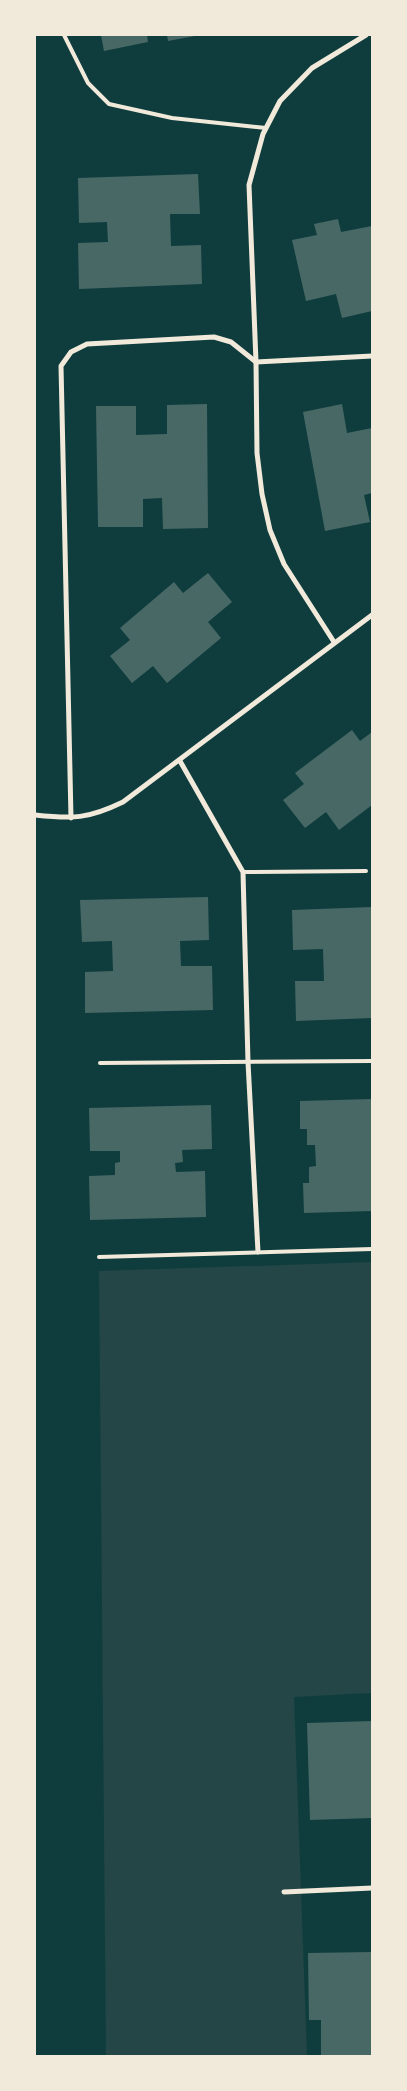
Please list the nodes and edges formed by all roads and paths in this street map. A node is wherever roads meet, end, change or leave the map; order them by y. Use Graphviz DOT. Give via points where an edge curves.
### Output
graph roads {
  1 [pos="64,35"];
  2 [pos="366,35"];
  3 [pos="266,128"];
  4 [pos="372,356"];
  5 [pos="256,362"];
  6 [pos="372,615"];
  7 [pos="334,642"];
  8 [pos="180,760"];
  9 [pos="35,815"];
  10 [pos="71,818"];
  11 [pos="366,871"];
  12 [pos="243,872"];
  13 [pos="372,1061"];
  14 [pos="248,1062"];
  15 [pos="100,1063"];
  16 [pos="372,1249"];
  17 [pos="258,1252"];
  18 [pos="99,1257"];
  19 [pos="372,1888"];
  20 [pos="284,1892"];
  1 -- 3 [label="lane" via="88,84 109,104 172,118"];
  2 -- 3 [label="street" via="312,68 280,101"];
  3 -- 5 [label="street" via="249,185"];
  4 -- 5 [label="street"];
  5 -- 7 [label="street" via="257,453 270,530 284,564"];
  5 -- 10 [label="street" via="230,342 214,337 87,344 71,352 60,366"];
  6 -- 7 [label="street"];
  7 -- 8 [label="street"];
  8 -- 10 [label="street" via="123,802 89,817"];
  8 -- 12 [label="street"];
  9 -- 10 [label="street"];
  11 -- 12 [label="lane"];
  12 -- 14 [label="street"];
  13 -- 14 [label="lane"];
  14 -- 15 [label="lane"];
  14 -- 17 [label="street"];
  16 -- 17 [label="lane"];
  17 -- 18 [label="lane"];
  19 -- 20 [label="street"];
}
